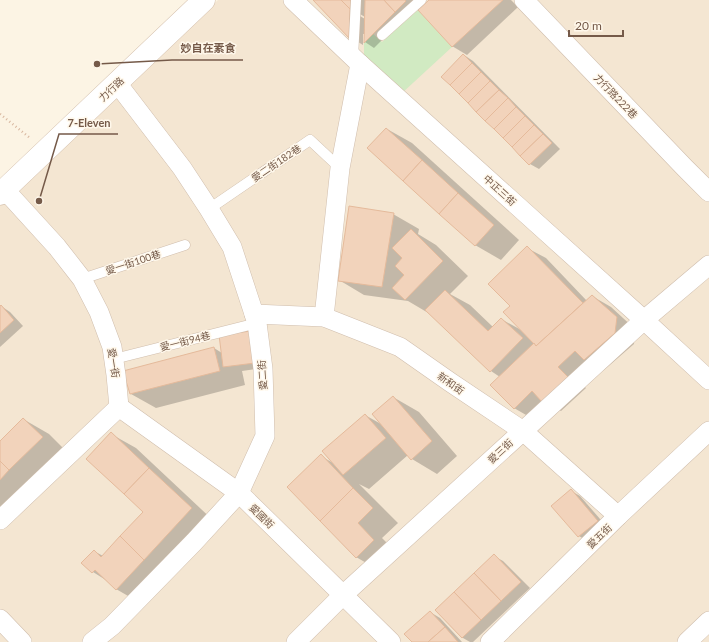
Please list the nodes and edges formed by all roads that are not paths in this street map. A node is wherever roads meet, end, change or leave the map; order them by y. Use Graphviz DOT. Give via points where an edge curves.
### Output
graph roads {
  1 [pos="204,0"];
  2 [pos="293,0"];
  3 [pos="356,0"];
  4 [pos="421,0"];
  5 [pos="524,0"];
  6 [pos="382,35"];
  7 [pos="357,61"];
  8 [pos="117,83"];
  9 [pos="340,168"];
  10 [pos="2,192"];
  11 [pos="709,192"];
  12 [pos="210,209"];
  13 [pos="185,245"];
  14 [pos="709,265"];
  15 [pos="82,279"];
  16 [pos="324,317"];
  17 [pos="255,318"];
  18 [pos="644,320"];
  19 [pos="114,359"];
  20 [pos="709,380"];
  21 [pos="119,407"];
  22 [pos="522,431"];
  23 [pos="709,431"];
  24 [pos="239,493"];
  25 [pos="618,516"];
  26 [pos="0,520"];
  27 [pos="343,595"];
  28 [pos="0,619"];
  29 [pos="709,621"];
  30 [pos="22,642"];
  31 [pos="92,642"];
  32 [pos="296,642"];
  33 [pos="391,642"];
  34 [pos="490,642"];
  35 [pos="687,642"];
  1 -- 8 [label="street, 力行路"];
  2 -- 7 [label="street, 中正三街"];
  3 -- 7 [label="lane"];
  4 -- 6 [label="lane"];
  5 -- 11 [label="street, 力行路222巷"];
  7 -- 9 [label="street"];
  7 -- 18 [label="street, 中正三街"];
  8 -- 10 [label="street, 力行路"];
  8 -- 12 [label="street, 愛二街"];
  9 -- 12 [label="lane, 愛二街182巷" via="310,140"];
  9 -- 16 [label="street"];
  10 -- 15 [label="street, 愛一街" via="57,247"];
  12 -- 17 [label="street, 愛二街" via="232,247"];
  13 -- 15 [label="lane, 愛一街100巷"];
  14 -- 18 [label="street, 愛三街"];
  15 -- 19 [label="street, 愛一街" via="99,312"];
  16 -- 17 [label="street, 新和街"];
  16 -- 22 [label="street, 新和街" via="400,347"];
  17 -- 19 [label="lane, 愛一街94巷"];
  17 -- 24 [label="street, 愛二街" via="263,369 265,436"];
  18 -- 20 [label="street, 中正三街"];
  18 -- 22 [label="street, 愛三街"];
  19 -- 21 [label="street, 愛一街"];
  21 -- 24 [label="street, 愛國街"];
  21 -- 26 [label="street"];
  22 -- 25 [label="street, 新和街"];
  22 -- 27 [label="street, 愛三街"];
  23 -- 25 [label="street, 愛五街"];
  24 -- 27 [label="street, 愛國街"];
  24 -- 31 [label="street, 愛二街" via="112,626"];
  25 -- 34 [label="street, 愛五街"];
  27 -- 32 [label="street, 愛三街"];
  27 -- 33 [label="street, 愛國街"];
  28 -- 30 [label="street"];
  29 -- 35 [label="street"];
}
